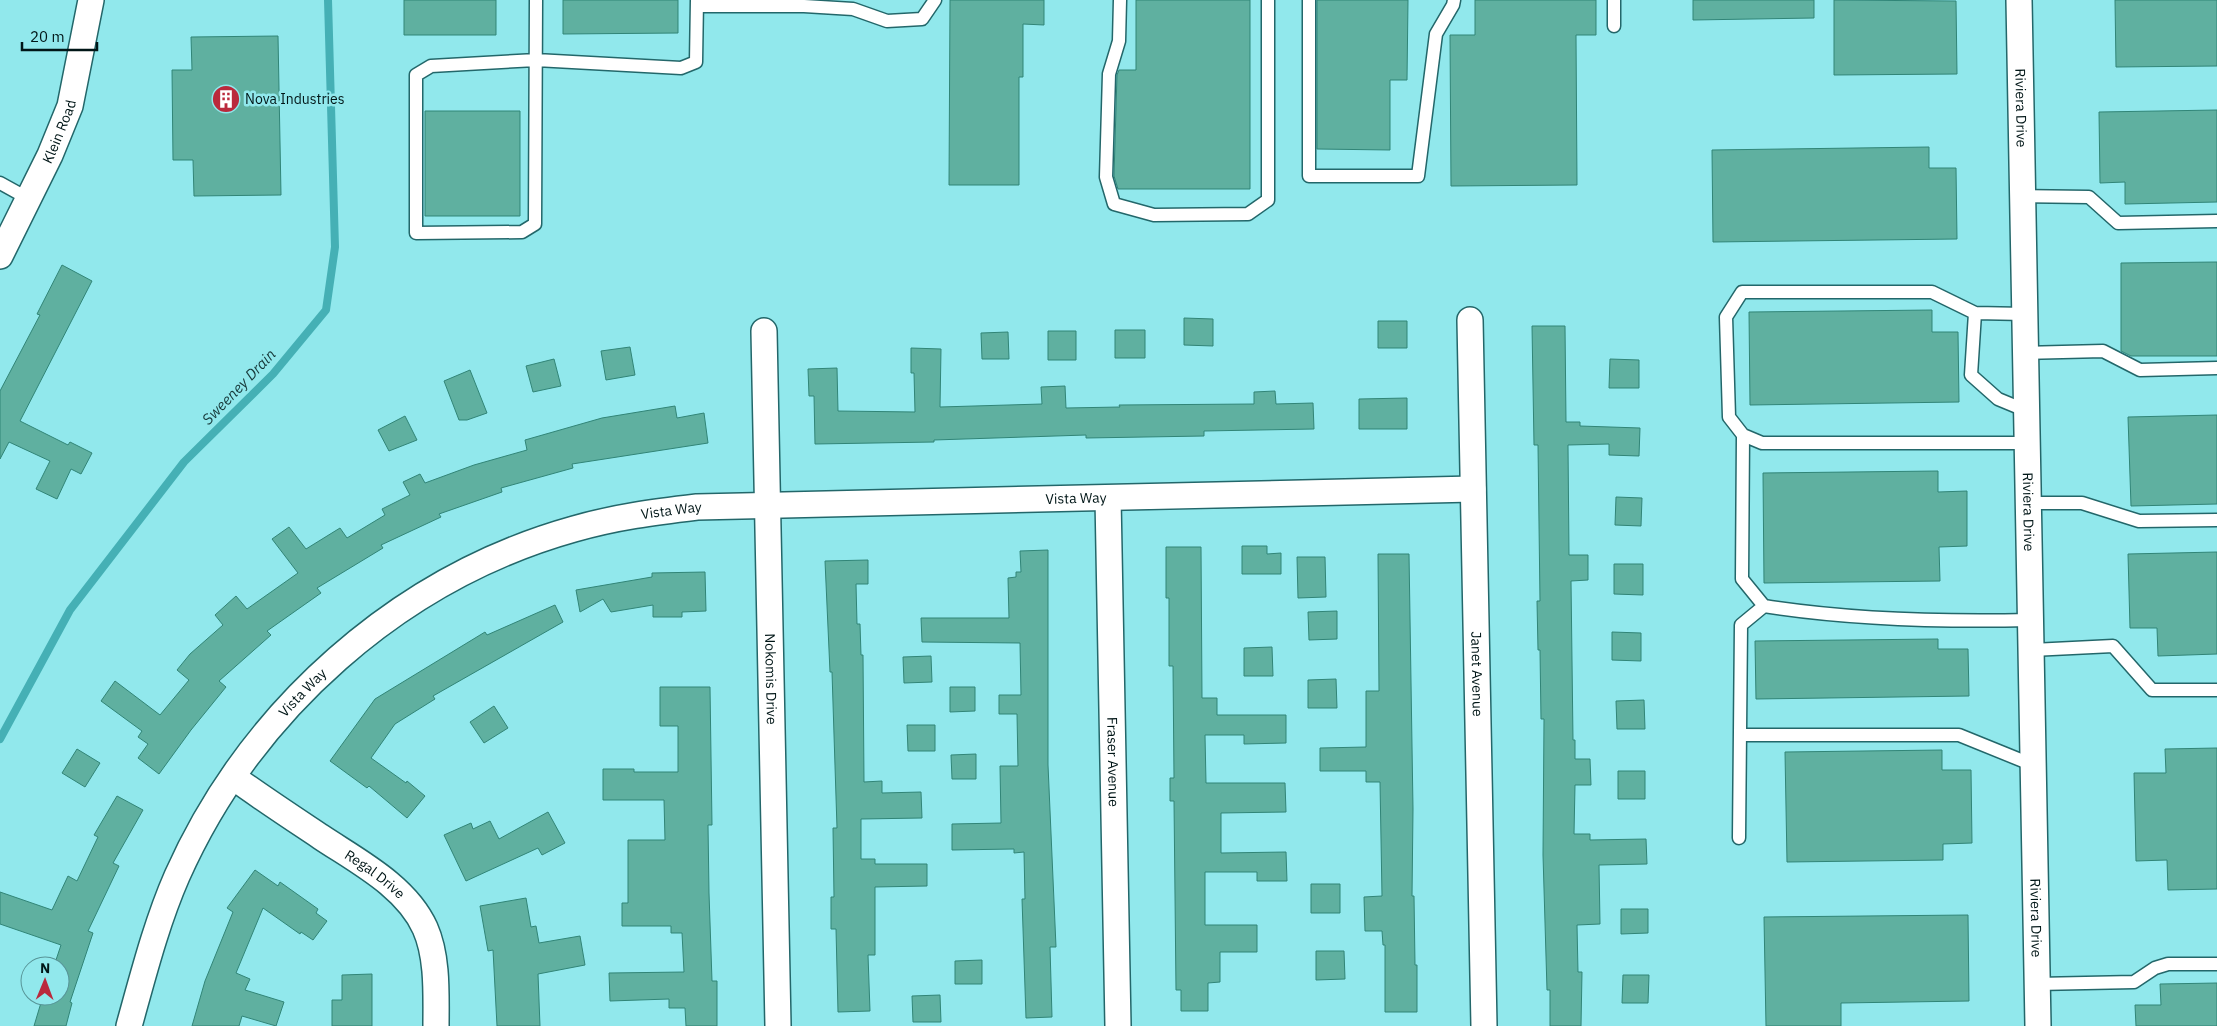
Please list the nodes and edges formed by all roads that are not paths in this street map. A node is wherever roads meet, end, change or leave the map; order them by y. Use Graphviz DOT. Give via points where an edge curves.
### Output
graph roads {
  1 [pos="91,0"];
  2 [pos="536,0"];
  3 [pos="935,0"];
  4 [pos="1120,0"];
  5 [pos="1268,0"];
  6 [pos="1309,0"];
  7 [pos="1454,0"];
  8 [pos="1614,0"];
  9 [pos="2019,0"];
  10 [pos="697,3"];
  11 [pos="804,3"];
  12 [pos="1614,26"];
  13 [pos="536,60"];
  14 [pos="0,183"];
  15 [pos="2022,196"];
  16 [pos="29,199"];
  17 [pos="2217,221"];
  18 [pos="0,256"];
  19 [pos="1975,313"];
  20 [pos="2025,314"];
  21 [pos="1470,320"];
  22 [pos="764,330"];
  23 [pos="2026,353"];
  24 [pos="2217,368"];
  25 [pos="2027,411"];
  26 [pos="1742,435"];
  27 [pos="2027,443"];
  28 [pos="1473,490"];
  29 [pos="1108,498"];
  30 [pos="2028,503"];
  31 [pos="768,504"];
  32 [pos="2217,520"];
  33 [pos="1764,606"];
  34 [pos="2030,620"];
  35 [pos="2031,650"];
  36 [pos="2217,690"];
  37 [pos="1740,735"];
  38 [pos="2033,765"];
  39 [pos="233,777"];
  40 [pos="1740,838"];
  41 [pos="2217,964"];
  42 [pos="2038,984"];
  43 [pos="129,1026"];
  44 [pos="436,1026"];
  45 [pos="778,1026"];
  46 [pos="1118,1026"];
  47 [pos="1484,1026"];
  48 [pos="2038,1026"];
  1 -- 16 [label="street, Klein Road" via="70,106"];
  2 -- 13 [label="lane"];
  3 -- 11 [label="lane" via="922,19 887,21 853,9"];
  4 -- 5 [label="lane" via="1119,41 1109,74 1106,177 1114,204 1154,215 1248,214 1268,200"];
  6 -- 7 [label="lane" via="1309,176 1418,176 1436,34"];
  8 -- 12 [label="lane"];
  9 -- 15 [label="street, Riviera Drive"];
  10 -- 11 [label="lane"];
  10 -- 13 [label="lane" via="696,62 681,68"];
  13 -- 13 [label="lane" via="431,66 416,75 416,233 522,232 535,224"];
  14 -- 16 [label="lane"];
  15 -- 17 [label="lane" via="2089,197 2118,222"];
  15 -- 20 [label="street, Riviera Drive"];
  16 -- 18 [label="street, Klein Road"];
  19 -- 20 [label="lane"];
  19 -- 25 [label="lane" via="1971,375 1998,399"];
  19 -- 26 [label="lane" via="1932,292 1742,292 1726,317 1729,417"];
  20 -- 23 [label="street, Riviera Drive"];
  21 -- 28 [label="street, Janet Avenue"];
  22 -- 31 [label="street, Nokomis Drive"];
  23 -- 24 [label="lane" via="2102,351 2140,370"];
  23 -- 25 [label="street, Riviera Drive"];
  25 -- 27 [label="street, Riviera Drive"];
  26 -- 27 [label="lane" via="1762,444"];
  26 -- 33 [label="lane" via="1742,579"];
  27 -- 30 [label="street, Riviera Drive"];
  28 -- 29 [label="street, Vista Way"];
  28 -- 47 [label="street, Janet Avenue"];
  29 -- 31 [label="street, Vista Way"];
  29 -- 46 [label="street, Fraser Avenue"];
  30 -- 32 [label="lane" via="2082,503 2139,521"];
  30 -- 34 [label="street, Riviera Drive"];
  31 -- 39 [label="street, Vista Way" via="697,507 634,515 574,529 516,549 443,584 383,622 327,667 270,726"];
  31 -- 45 [label="street, Nokomis Drive"];
  33 -- 34 [label="lane" via="1811,614 1941,622"];
  33 -- 37 [label="lane" via="1741,625"];
  34 -- 35 [label="street, Riviera Drive"];
  35 -- 36 [label="lane" via="2113,646 2152,690"];
  35 -- 38 [label="street, Riviera Drive"];
  37 -- 38 [label="lane" via="1959,735"];
  37 -- 40 [label="lane"];
  38 -- 42 [label="street, Riviera Drive"];
  39 -- 43 [label="street, Vista Way" via="177,876"];
  39 -- 44 [label="street, Regal Drive" via="392,886 411,906 426,929 433,959"];
  41 -- 42 [label="lane" via="2168,964 2155,968 2134,982"];
  42 -- 48 [label="street, Riviera Drive"];
}
